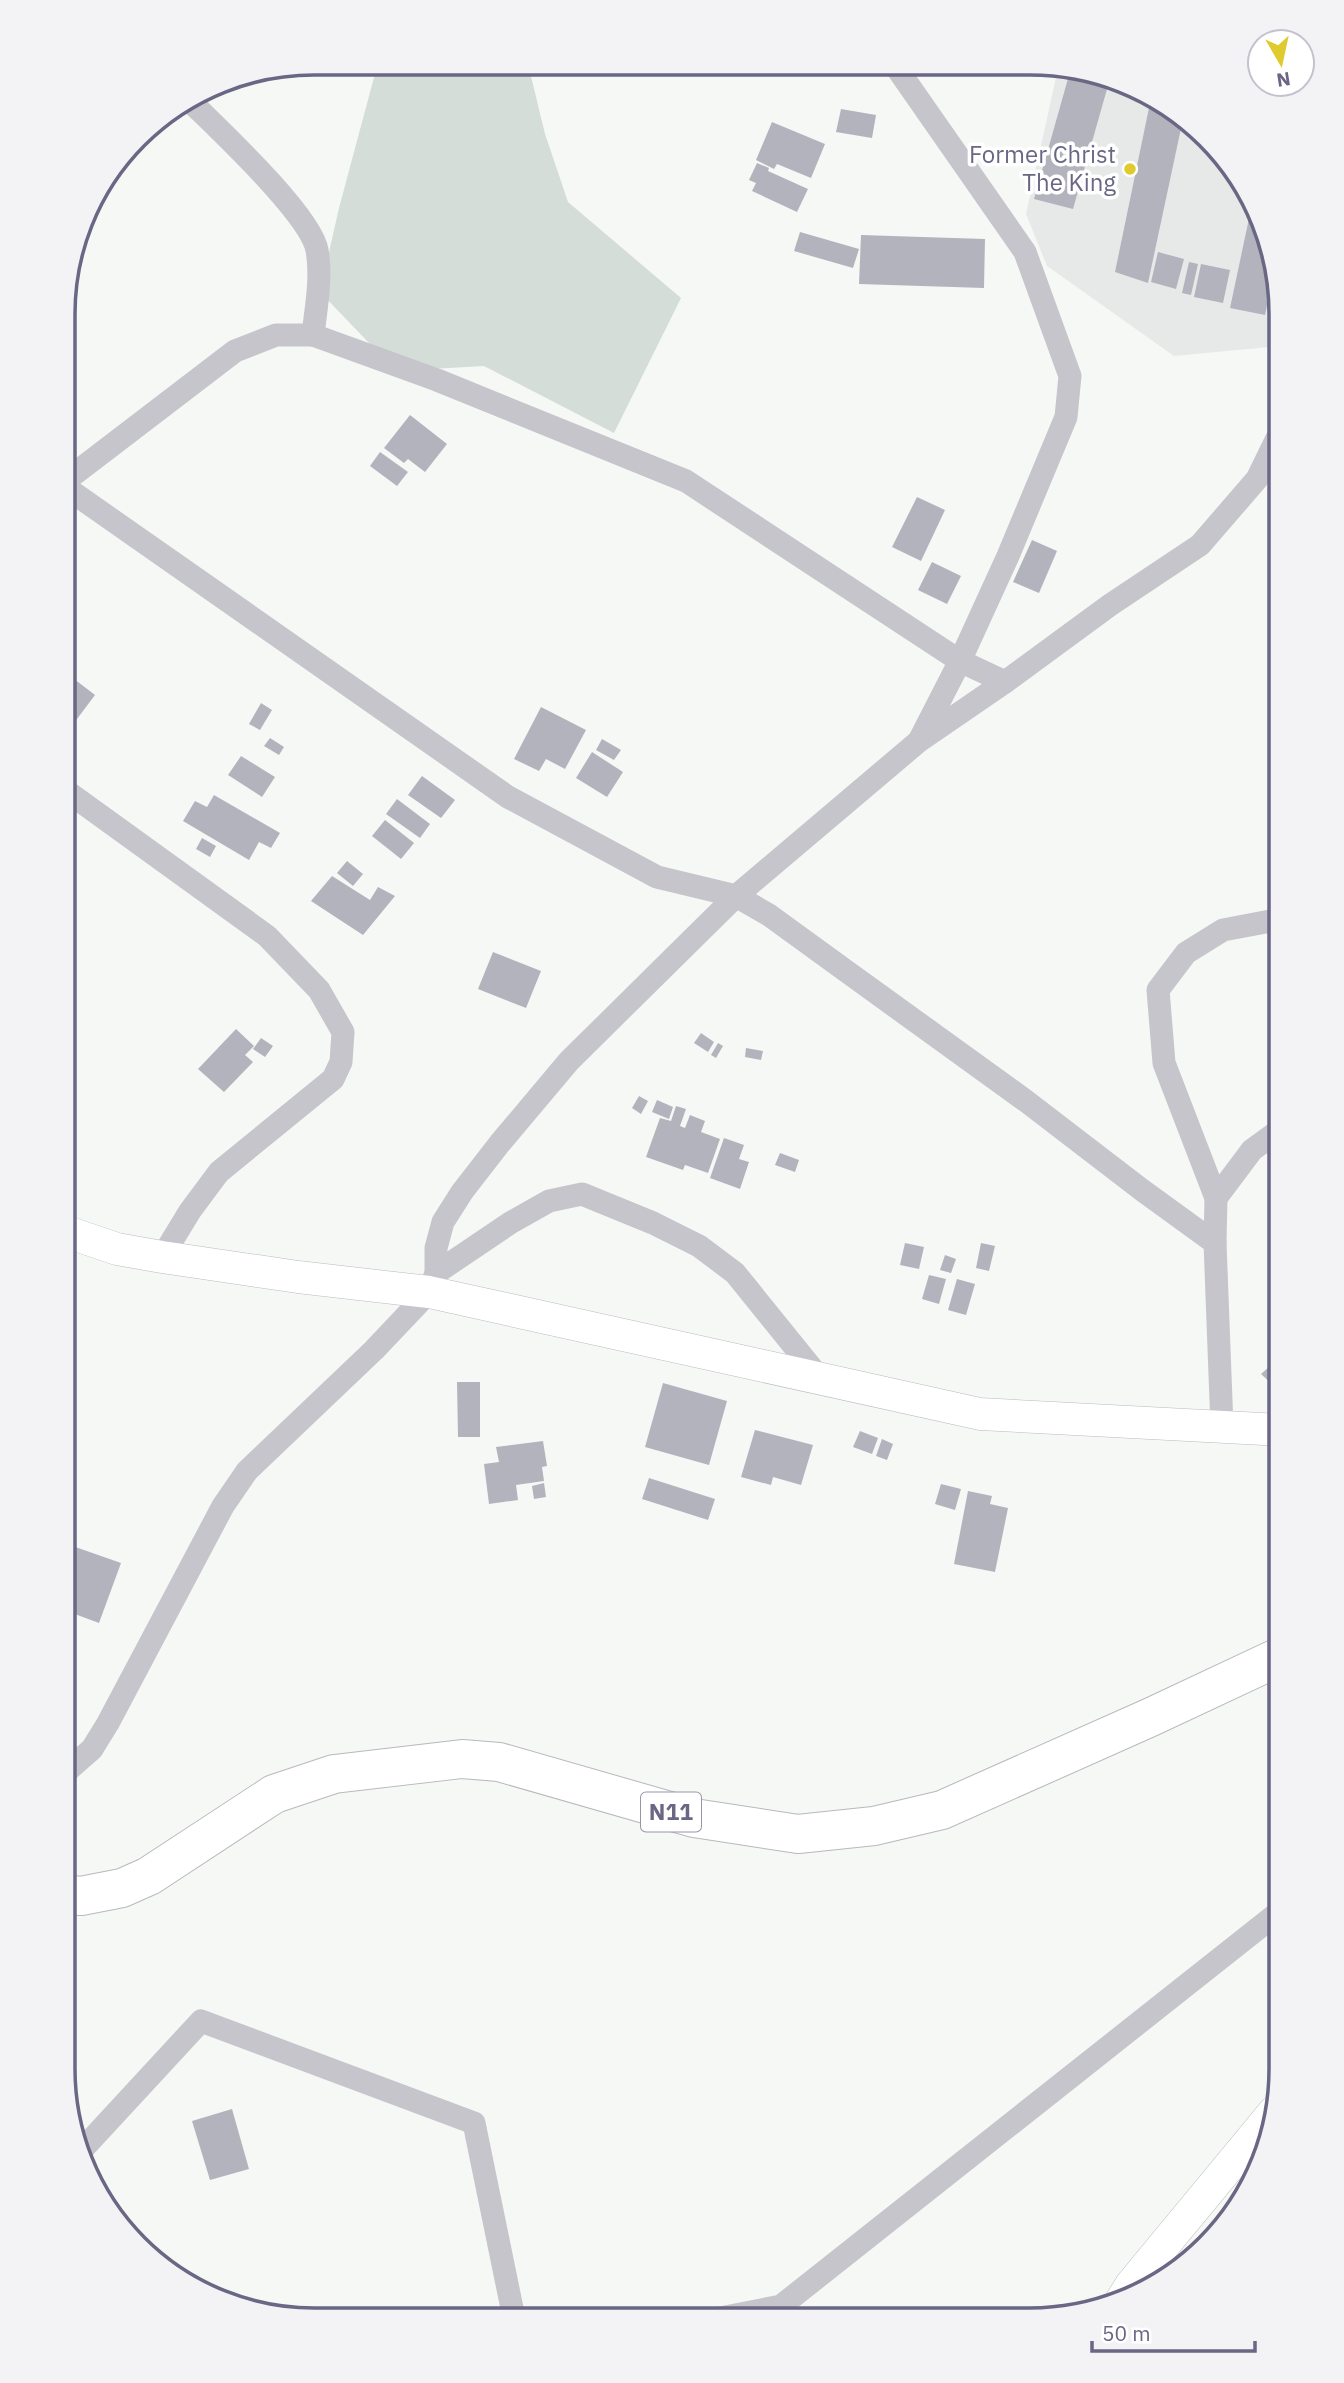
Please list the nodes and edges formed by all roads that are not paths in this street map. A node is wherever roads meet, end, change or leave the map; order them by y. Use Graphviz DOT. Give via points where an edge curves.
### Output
graph roads {
  1 [pos="902,75"];
  2 [pos="195,107"];
  3 [pos="313,335"];
  4 [pos="1269,455"];
  5 [pos="75,473"];
  6 [pos="75,494"];
  7 [pos="960,661"];
  8 [pos="1004,682"];
  9 [pos="919,741"];
  10 [pos="75,797"];
  11 [pos="736,897"];
  12 [pos="1269,921"];
  13 [pos="1269,1138"];
  14 [pos="1216,1198"];
  15 [pos="75,1235"];
  16 [pos="1215,1243"];
  17 [pos="163,1257"];
  18 [pos="432,1283"];
  19 [pos="819,1377"];
  20 [pos="1222,1427"];
  21 [pos="1268,1429"];
  22 [pos="1268,1662"];
  23 [pos="75,1764"];
  24 [pos="75,1895"];
  25 [pos="1268,1921"];
  26 [pos="1261,2128"];
  27 [pos="87,2144"];
  28 [pos="1131,2285"];
  29 [pos="512,2308"];
  30 [pos="783,2308"];
  1 -- 7 [label="street" via="1025,252 1070,376 1066,417"];
  2 -- 3 [label="street" via="298,214 317,247 320,274"];
  3 -- 5 [label="street" via="276,335 234,351"];
  3 -- 7 [label="street" via="449,384 686,481"];
  4 -- 8 [label="street" via="1257,480 1200,545"];
  6 -- 11 [label="street" via="508,797 657,877"];
  7 -- 8 [label="street"];
  7 -- 9 [label="street"];
  8 -- 9 [label="street"];
  9 -- 11 [label="street"];
  10 -- 17 [label="street" via="267,936 319,990 343,1031 341,1062 333,1079 219,1172"];
  11 -- 16 [label="street" via="843,968"];
  11 -- 18 [label="street" via="569,1061 500,1143 443,1222"];
  12 -- 14 [label="street" via="1223,930 1186,953 1157,990 1164,1063"];
  13 -- 14 [label="street" via="1252,1150"];
  14 -- 16 [label="street"];
  15 -- 17 [label="street" via="117,1249"];
  16 -- 20 [label="street"];
  17 -- 18 [label="street" via="298,1277"];
  18 -- 19 [label="street"];
  18 -- 19 [label="street" via="510,1223 549,1201 582,1195 699,1245 735,1273"];
  18 -- 23 [label="street" via="374,1350 247,1471 223,1506 103,1732"];
  19 -- 20 [label="street" via="980,1414"];
  20 -- 21 [label="street"];
  22 -- 24 [label="highway, N11" via="942,1810 874,1826 798,1834 694,1818 499,1762 462,1759 334,1774 275,1794 149,1875 122,1888"];
  25 -- 30 [label="street"];
  26 -- 28 [label="street"];
  27 -- 29 [label="street" via="201,2021 474,2123"];
}
